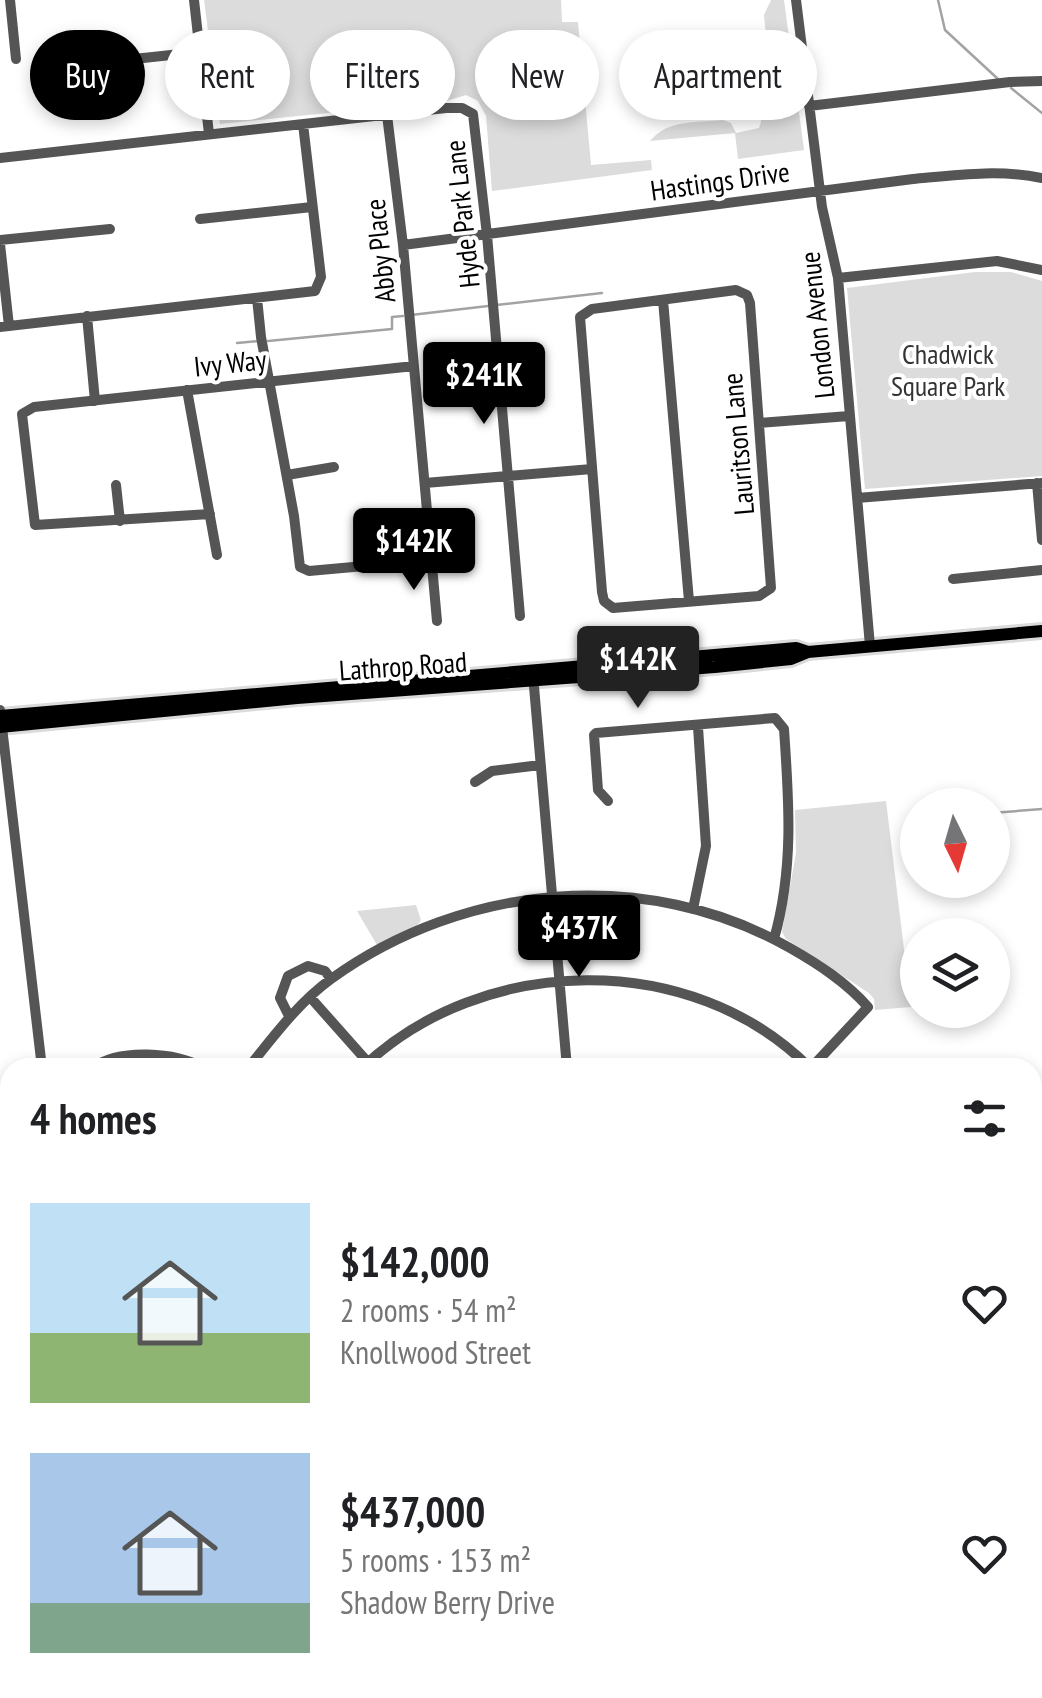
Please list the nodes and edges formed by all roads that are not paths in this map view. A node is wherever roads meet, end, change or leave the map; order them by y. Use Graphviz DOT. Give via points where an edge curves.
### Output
graph roads {
  1 [pos="10,0"];
  2 [pos="194,0"];
  3 [pos="796,0"];
  4 [pos="197,30"];
  5 [pos="800,30"];
  6 [pos="16,59"];
  7 [pos="1042,82"];
  8 [pos="817,105"];
  9 [pos="455,110"];
  10 [pos="207,120"];
  11 [pos="340,120"];
  12 [pos="388,120"];
  13 [pos="811,120"];
  14 [pos="302,124"];
  15 [pos="209,134"];
  16 [pos="0,158"];
  17 [pos="1042,178"];
  18 [pos="821,191"];
  19 [pos="312,207"];
  20 [pos="200,219"];
  21 [pos="110,229"];
  22 [pos="488,235"];
  23 [pos="0,242"];
  24 [pos="404,245"];
  25 [pos="1042,270"];
  26 [pos="838,278"];
  27 [pos="257,298"];
  28 [pos="663,300"];
  29 [pos="87,316"];
  30 [pos="4,327"];
  31 [pos="414,366"];
  32 [pos="270,382"];
  33 [pos="187,390"];
  34 [pos="95,401"];
  35 [pos="849,416"];
  36 [pos="760,423"];
  37 [pos="334,467"];
  38 [pos="592,469"];
  39 [pos="287,475"];
  40 [pos="508,476"];
  41 [pos="424,483"];
  42 [pos="1040,483"];
  43 [pos="116,485"];
  44 [pos="857,498"];
  45 [pos="210,514"];
  46 [pos="120,521"];
  47 [pos="1042,540"];
  48 [pos="216,555"];
  49 [pos="432,560"];
  50 [pos="1042,570"];
  51 [pos="953,579"];
  52 [pos="689,601"];
  53 [pos="520,616"];
  54 [pos="437,621"];
  55 [pos="1042,631"];
  56 [pos="870,646"];
  57 [pos="533,676"];
  58 [pos="1,719"];
  59 [pos="698,727"];
  60 [pos="540,766"];
  61 [pos="475,782"];
  62 [pos="608,801"];
  63 [pos="550,897"];
  64 [pos="693,910"];
  65 [pos="774,940"];
  66 [pos="331,980"];
  67 [pos="559,980"];
  68 [pos="310,997"];
  69 [pos="289,1016"];
  70 [pos="41,1058"];
  71 [pos="114,1058"];
  72 [pos="172,1058"];
  73 [pos="256,1058"];
  74 [pos="361,1058"];
  75 [pos="378,1058"];
  76 [pos="565,1058"];
  77 [pos="798,1058"];
  78 [pos="820,1058"];
  1 -- 6 [label="street"];
  2 -- 4 [label="street"];
  3 -- 5 [label="street, London Avenue"];
  7 -- 8 [label="street"];
  9 -- 22 [label="street, Hyde Park Lane" via="473,114"];
  10 -- 15 [label="street"];
  11 -- 14 [label="street"];
  12 -- 24 [label="street, Abby Place"];
  13 -- 18 [label="street, London Avenue"];
  14 -- 15 [label="street"];
  14 -- 19 [label="street"];
  15 -- 16 [label="street"];
  17 -- 18 [label="street, Hastings Drive" via="972,173"];
  18 -- 22 [label="street, Hastings Drive"];
  18 -- 26 [label="street, London Avenue"];
  19 -- 20 [label="street"];
  19 -- 27 [label="street" via="320,276 315,291"];
  21 -- 23 [label="street"];
  22 -- 24 [label="street, Hastings Drive"];
  22 -- 40 [label="street, Hyde Park Lane"];
  23 -- 30 [label="street"];
  24 -- 31 [label="street, Abby Place"];
  25 -- 26 [label="street" via="997,261"];
  26 -- 35 [label="street, London Avenue"];
  27 -- 29 [label="street"];
  27 -- 32 [label="street"];
  28 -- 36 [label="street, Lauritson Lane" via="736,290 748,298"];
  28 -- 38 [label="street" via="581,314"];
  28 -- 52 [label="street"];
  29 -- 30 [label="street"];
  29 -- 34 [label="street"];
  31 -- 32 [label="street, Ivy Way"];
  31 -- 41 [label="street, Abby Place"];
  32 -- 33 [label="street, Ivy Way"];
  32 -- 39 [label="street"];
  33 -- 34 [label="street, Ivy Way"];
  33 -- 45 [label="street"];
  34 -- 46 [label="street, Ivy Way" via="26,410 21,421 35,526"];
  35 -- 36 [label="street"];
  35 -- 44 [label="street, London Avenue"];
  36 -- 52 [label="street, Lauritson Lane" via="772,588 760,596"];
  37 -- 39 [label="street"];
  38 -- 40 [label="street"];
  38 -- 52 [label="street" via="608,605"];
  39 -- 49 [label="street" via="304,570"];
  40 -- 41 [label="street"];
  40 -- 53 [label="street, Hyde Park Lane"];
  41 -- 49 [label="street, Abby Place"];
  42 -- 44 [label="street"];
  42 -- 47 [label="street"];
  43 -- 46 [label="street"];
  44 -- 56 [label="street, London Avenue"];
  45 -- 46 [label="street"];
  45 -- 48 [label="street"];
  49 -- 54 [label="street, Abby Place"];
  50 -- 51 [label="street"];
  55 -- 56 [label="main road, Lathrop Road"];
  56 -- 57 [label="main road, Lathrop Road"];
  57 -- 58 [label="main road, Lathrop Road"];
  57 -- 60 [label="street"];
  58 -- 70 [label="street"];
  59 -- 62 [label="street" via="594,736 598,790"];
  59 -- 64 [label="street" via="706,846"];
  59 -- 65 [label="street" via="775,718 784,729 790,832"];
  60 -- 61 [label="street" via="492,770"];
  60 -- 63 [label="street"];
  63 -- 64 [label="street" via="610,895"];
  63 -- 66 [label="street" via="462,913"];
  63 -- 67 [label="street"];
  64 -- 65 [label="street"];
  65 -- 78 [label="street" via="868,1007"];
  66 -- 68 [label="street"];
  66 -- 69 [label="street" via="308,966 288,976 280,998"];
  67 -- 75 [label="street" via="451,1009"];
  67 -- 76 [label="street"];
  67 -- 77 [label="street" via="605,980 690,996 728,1010"];
  68 -- 69 [label="street"];
  68 -- 74 [label="street"];
  69 -- 73 [label="street"];
  71 -- 72 [label="street"];
}
